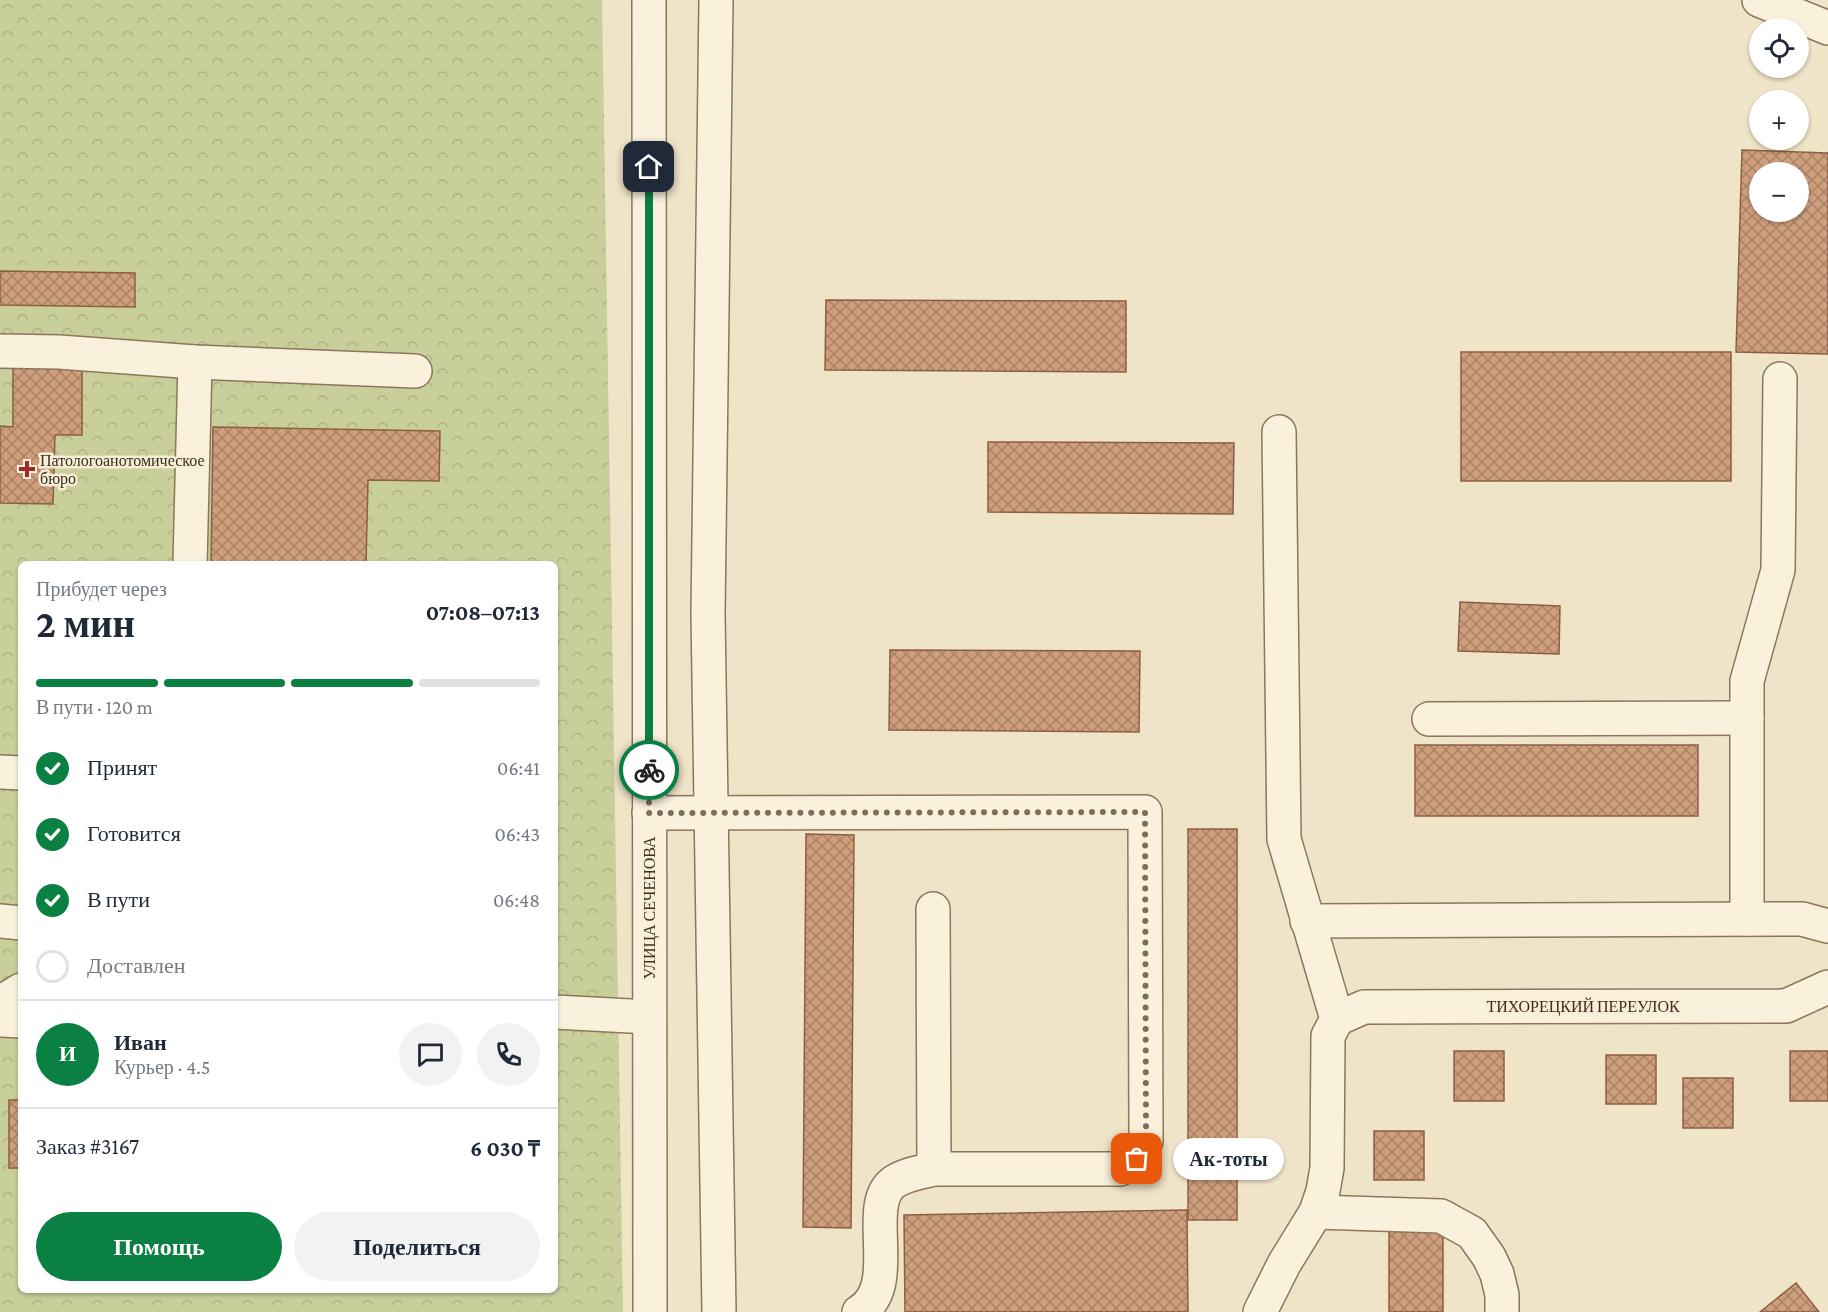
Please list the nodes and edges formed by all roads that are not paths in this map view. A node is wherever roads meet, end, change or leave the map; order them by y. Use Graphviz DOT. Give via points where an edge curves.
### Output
graph roads {
  1 [pos="649,0"];
  2 [pos="716,0"];
  3 [pos="1762,1"];
  4 [pos="1828,28"];
  5 [pos="0,351"];
  6 [pos="195,362"];
  7 [pos="415,371"];
  8 [pos="1780,379"];
  9 [pos="1279,432"];
  10 [pos="189,561"];
  11 [pos="1747,718"];
  12 [pos="1429,719"];
  13 [pos="0,772"];
  14 [pos="18,773"];
  15 [pos="649,813"];
  16 [pos="709,813"];
  17 [pos="933,909"];
  18 [pos="1747,919"];
  19 [pos="0,921"];
  20 [pos="1307,921"];
  21 [pos="18,923"];
  22 [pos="1828,926"];
  23 [pos="1828,987"];
  24 [pos="18,992"];
  25 [pos="0,1003"];
  26 [pos="558,1012"];
  27 [pos="649,1017"];
  28 [pos="1337,1018"];
  29 [pos="0,1020"];
  30 [pos="18,1021"];
  31 [pos="934,1169"];
  32 [pos="1316,1212"];
  33 [pos="650,1312"];
  34 [pos="719,1312"];
  35 [pos="859,1312"];
  36 [pos="1260,1312"];
  37 [pos="1502,1312"];
  1 -- 15 [label="street, УЛИЦА СЕЧЕНОВА"];
  2 -- 16 [label="street"];
  3 -- 4 [label="street"];
  5 -- 6 [label="street"];
  6 -- 7 [label="street"];
  6 -- 10 [label="street"];
  8 -- 11 [label="street" via="1778,570 1747,681"];
  9 -- 20 [label="street" via="1284,839"];
  11 -- 12 [label="street"];
  11 -- 18 [label="street"];
  13 -- 14 [label="street"];
  15 -- 16 [label="street"];
  15 -- 27 [label="street, УЛИЦА СЕЧЕНОВА"];
  16 -- 31 [label="street" via="1145,812 1146,1141 1137,1159 1120,1169"];
  16 -- 34 [label="street"];
  17 -- 31 [label="street"];
  18 -- 20 [label="street"];
  18 -- 22 [label="street" via="1802,919"];
  19 -- 21 [label="street"];
  20 -- 28 [label="street"];
  23 -- 28 [label="street, ТИХОРЕЦКИЙ ПЕРЕУЛОК" via="1785,1006 1364,1007"];
  24 -- 25 [label="street"];
  26 -- 27 [label="street"];
  27 -- 33 [label="street, УЛИЦА СЕЧЕНОВА"];
  28 -- 32 [label="street" via="1328,1036 1327,1168"];
  29 -- 30 [label="street"];
  31 -- 35 [label="street" via="892,1183 883,1199 881,1277 876,1292"];
  32 -- 36 [label="street"];
  32 -- 37 [label="street" via="1441,1216 1472,1233 1489,1257 1502,1295"];
}
